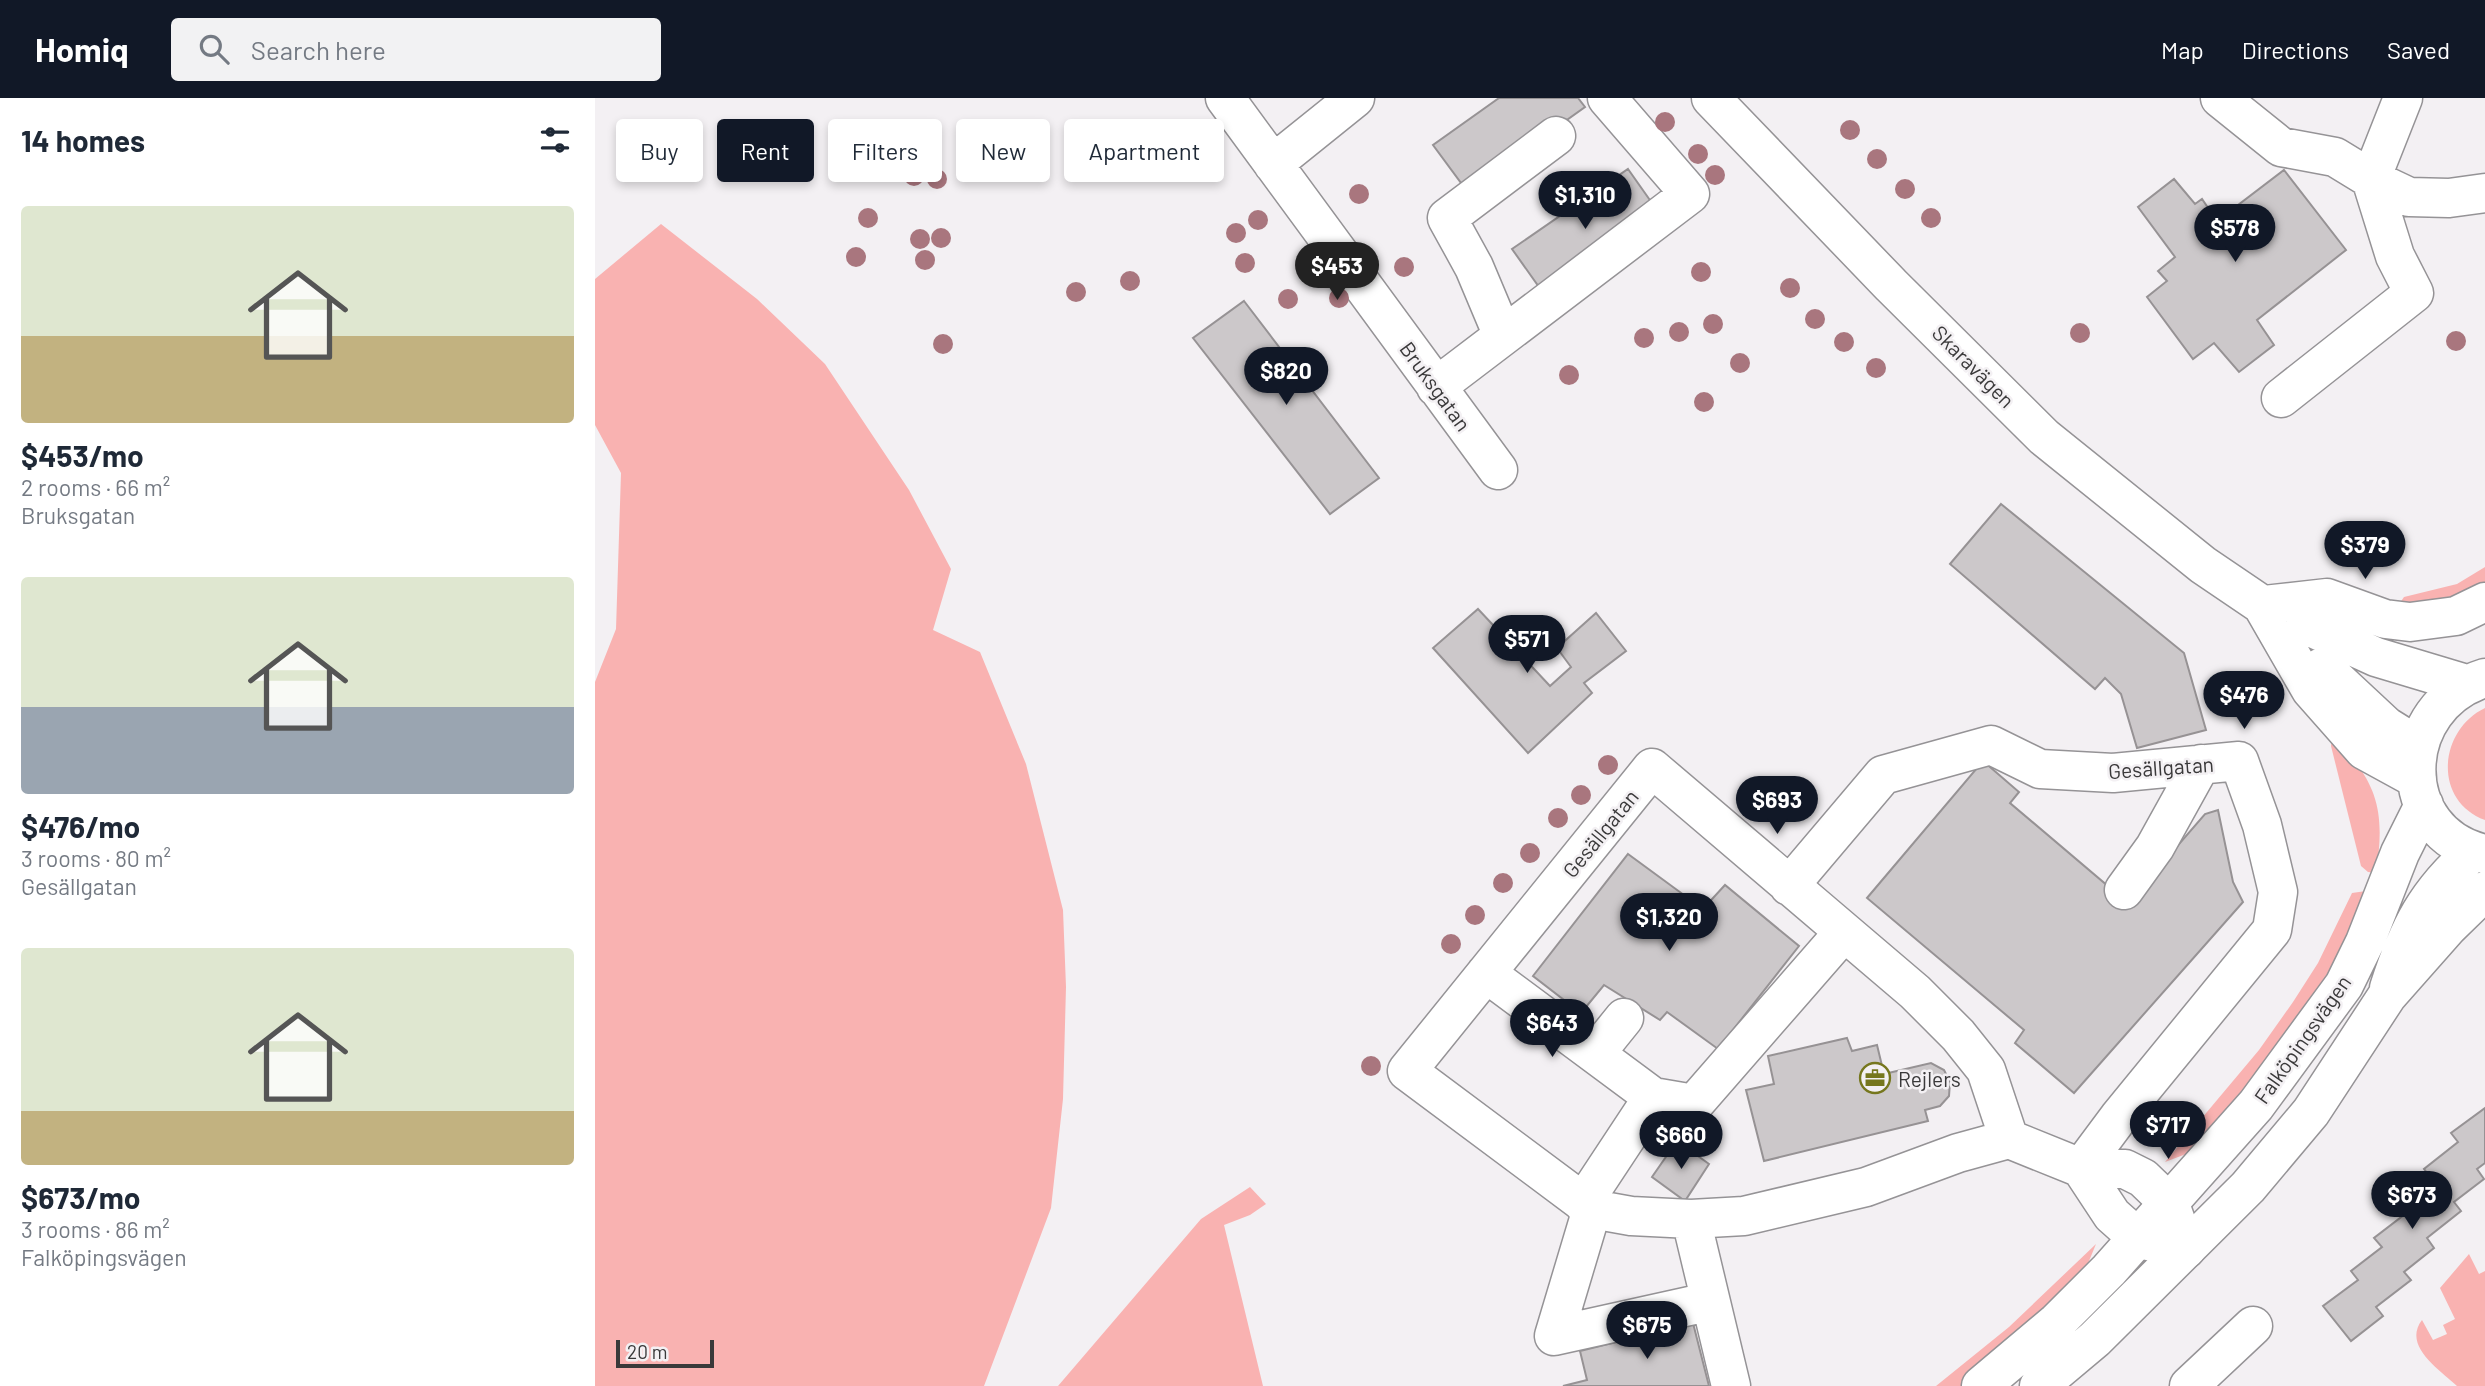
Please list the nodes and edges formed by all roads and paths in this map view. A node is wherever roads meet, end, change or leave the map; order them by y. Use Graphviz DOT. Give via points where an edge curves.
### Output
graph roads {
  1 [pos="1225,98"];
  2 [pos="1355,98"];
  3 [pos="1607,98"];
  4 [pos="1711,98"];
  5 [pos="2220,98"];
  6 [pos="2403,98"];
  7 [pos="1556,136"];
  8 [pos="1273,164"];
  9 [pos="2371,179"];
  10 [pos="2485,194"];
  11 [pos="1503,336"];
  12 [pos="1436,387"];
  13 [pos="2281,398"];
  14 [pos="1498,470"];
  15 [pos="2485,602"];
  16 [pos="2262,606"];
  17 [pos="2476,681"];
  18 [pos="2201,764"];
  19 [pos="2419,777"];
  20 [pos="2479,853"];
  21 [pos="1790,886"];
  22 [pos="2124,890"];
  23 [pos="2485,891"];
  24 [pos="1844,932"];
  25 [pos="1486,973"];
  26 [pos="2387,996"];
  27 [pos="1624,1018"];
  28 [pos="1595,1054"];
  29 [pos="1653,1097"];
  30 [pos="2009,1139"];
  31 [pos="2081,1168"];
  32 [pos="2170,1204"];
  33 [pos="1587,1206"];
  34 [pos="1691,1219"];
  35 [pos="2139,1239"];
  36 [pos="2186,1249"];
  37 [pos="1711,1304"];
  38 [pos="2253,1326"];
  39 [pos="1731,1386"];
  40 [pos="1981,1386"];
  41 [pos="2039,1386"];
  42 [pos="2189,1386"];
  1 -- 8 [label="street, Bruksgatan"];
  2 -- 8 [label="street"];
  3 -- 11 [label="street" via="1690,194"];
  4 -- 16 [label="street, Skaravägen" via="2044,437 2203,565"];
  5 -- 9 [label="street" via="2281,147 2335,158"];
  6 -- 9 [label="street"];
  7 -- 11 [label="street" via="1447,218"];
  8 -- 12 [label="street, Bruksgatan"];
  9 -- 10 [label="street" via="2409,197"];
  9 -- 13 [label="street" via="2395,256 2414,293"];
  11 -- 12 [label="street"];
  12 -- 14 [label="street, Bruksgatan"];
  15 -- 16 [label="street" via="2456,616 2410,622 2385,619 2327,598"];
  16 -- 17 [label="street, Skaravägen" via="2376,657"];
  16 -- 19 [label="street, Skaravägen" via="2292,657 2327,671 2386,726"];
  17 -- 19 [label="street, Falköpingsvägen" via="2444,699 2427,720"];
  18 -- 21 [label="street, Gesällgatan" via="2113,773 2041,769 1991,745 1882,775"];
  18 -- 22 [label="street" via="2155,847"];
  18 -- 31 [label="street, Gesällgatan" via="2239,761 2262,824 2278,892 2272,930"];
  19 -- 20 [label="street, Skaravägen" via="2453,840"];
  19 -- 32 [label="street, Falköpingsvägen" via="2400,853 2344,985 2256,1105"];
  20 -- 26 [label="street" via="2445,876 2423,906 2405,937"];
  21 -- 24 [label="street, Gesällgatan"];
  21 -- 25 [label="street, Gesällgatan" via="1653,768"];
  23 -- 26 [label="street"];
  24 -- 29 [label="street" via="1694,1104"];
  24 -- 30 [label="street, Gesällgatan" via="1915,992 1986,1070"];
  25 -- 28 [label="street"];
  25 -- 33 [label="street" via="1407,1071"];
  26 -- 36 [label="street" via="2311,1112 2248,1187"];
  27 -- 28 [label="street"];
  28 -- 29 [label="street"];
  29 -- 33 [label="street"];
  30 -- 31 [label="street"];
  30 -- 34 [label="street" via="1955,1167 1744,1216"];
  31 -- 32 [label="street" via="2125,1169 2143,1178"];
  31 -- 35 [label="street" via="2112,1214"];
  32 -- 35 [label="street, Falköpingsvägen"];
  32 -- 36 [label="street"];
  33 -- 34 [label="street" via="1631,1216"];
  33 -- 37 [label="street" via="1554,1336"];
  34 -- 37 [label="street"];
  35 -- 36 [label="street"];
  35 -- 40 [label="street, Falköpingsvägen" via="2057,1322"];
  36 -- 41 [label="street" via="2095,1339"];
  37 -- 39 [label="street"];
  38 -- 42 [label="street"];
}
